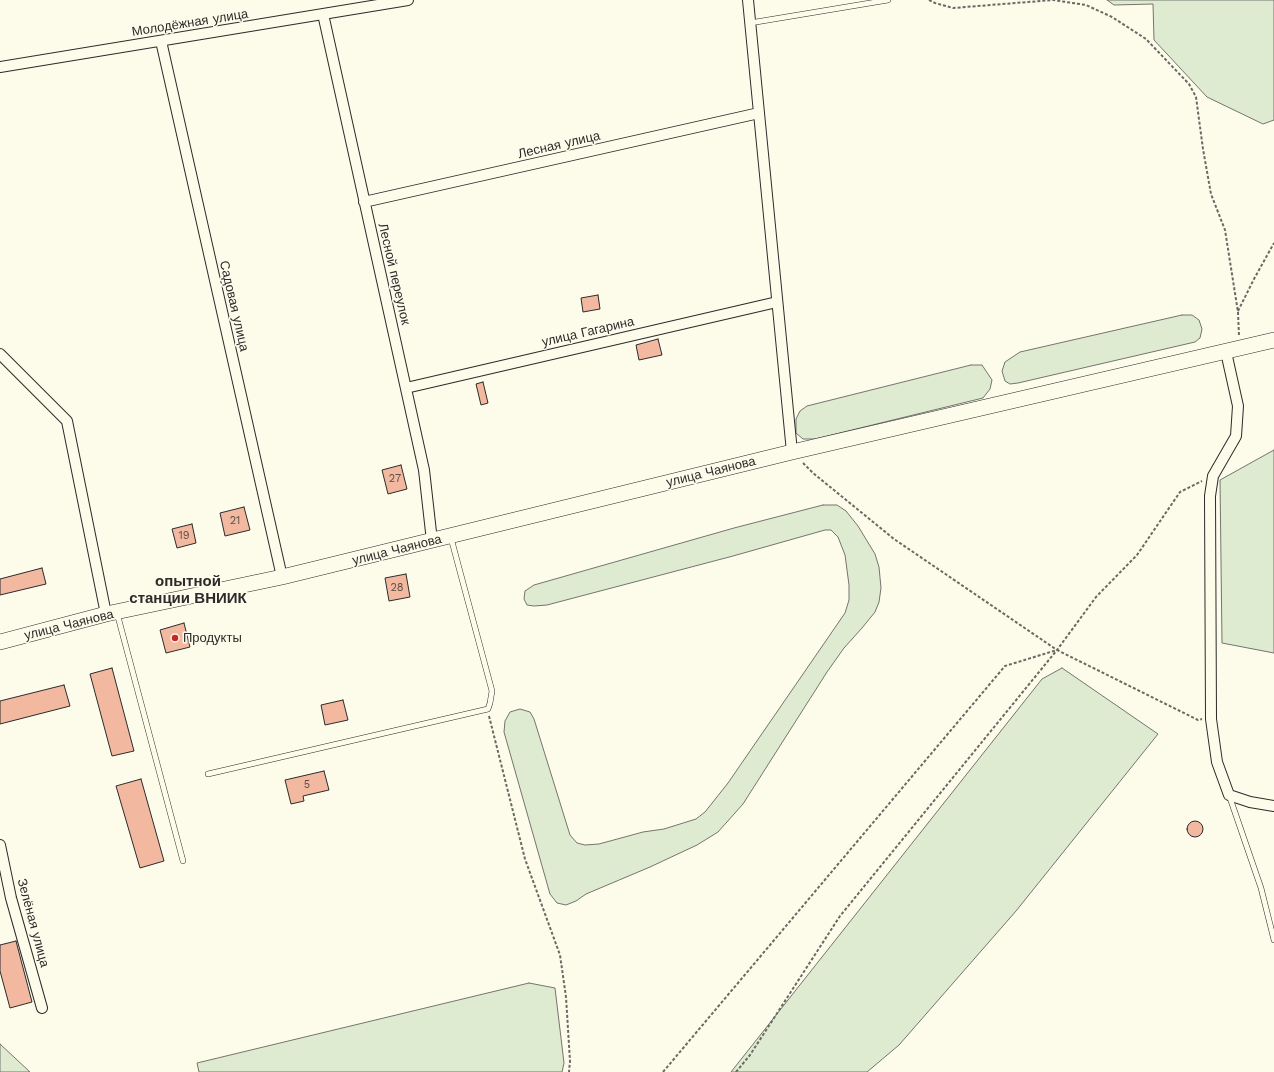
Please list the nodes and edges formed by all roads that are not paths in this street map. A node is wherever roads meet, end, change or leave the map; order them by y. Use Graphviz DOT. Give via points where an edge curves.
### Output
graph roads {
  1 [pos="408,0"];
  2 [pos="748,0"];
  3 [pos="888,0"];
  4 [pos="323,14"];
  5 [pos="750,23"];
  6 [pos="161,41"];
  7 [pos="0,68"];
  8 [pos="759,113"];
  9 [pos="364,202"];
  10 [pos="777,302"];
  11 [pos="1274,340"];
  12 [pos="1232,350"];
  13 [pos="0,354"];
  14 [pos="406,388"];
  15 [pos="792,452"];
  16 [pos="451,537"];
  17 [pos="432,541"];
  18 [pos="282,578"];
  19 [pos="112,613"];
  20 [pos="0,642"];
  21 [pos="208,774"];
  22 [pos="1229,795"];
  23 [pos="1274,806"];
  24 [pos="0,845"];
  25 [pos="182,861"];
  26 [pos="1274,940"];
  27 [pos="42,1008"];
  1 -- 4 [label="street, Молодёжная улица"];
  2 -- 5 [label="street"];
  3 -- 5 [label="lane"];
  4 -- 6 [label="street, Молодёжная улица"];
  4 -- 9 [label="street, Лесной переулок"];
  5 -- 8 [label="street"];
  6 -- 7 [label="street, Молодёжная улица"];
  6 -- 18 [label="street, Садовая улица"];
  8 -- 9 [label="street, Лесная улица"];
  8 -- 10 [label="street"];
  9 -- 14 [label="street, Лесной переулок"];
  10 -- 14 [label="street, улица Гагарина"];
  10 -- 15 [label="street"];
  11 -- 12 [label="street, улица Чаянова"];
  12 -- 15 [label="street, улица Чаянова"];
  12 -- 22 [label="street" via="1238,406 1236,436 1212,476 1210,496 1211,718 1217,762"];
  13 -- 19 [label="street" via="67,421"];
  14 -- 17 [label="street, Лесной переулок" via="424,470"];
  15 -- 16 [label="street, улица Чаянова"];
  16 -- 17 [label="street, улица Чаянова"];
  16 -- 21 [label="lane" via="492,691 488,709"];
  17 -- 18 [label="street, улица Чаянова"];
  18 -- 19 [label="street, улица Чаянова"];
  19 -- 20 [label="street, улица Чаянова"];
  19 -- 25 [label="lane"];
  22 -- 23 [label="street"];
  22 -- 26 [label="lane" via="1261,888"];
  24 -- 27 [label="street, Зелёная улица" via="11,898"];
}
